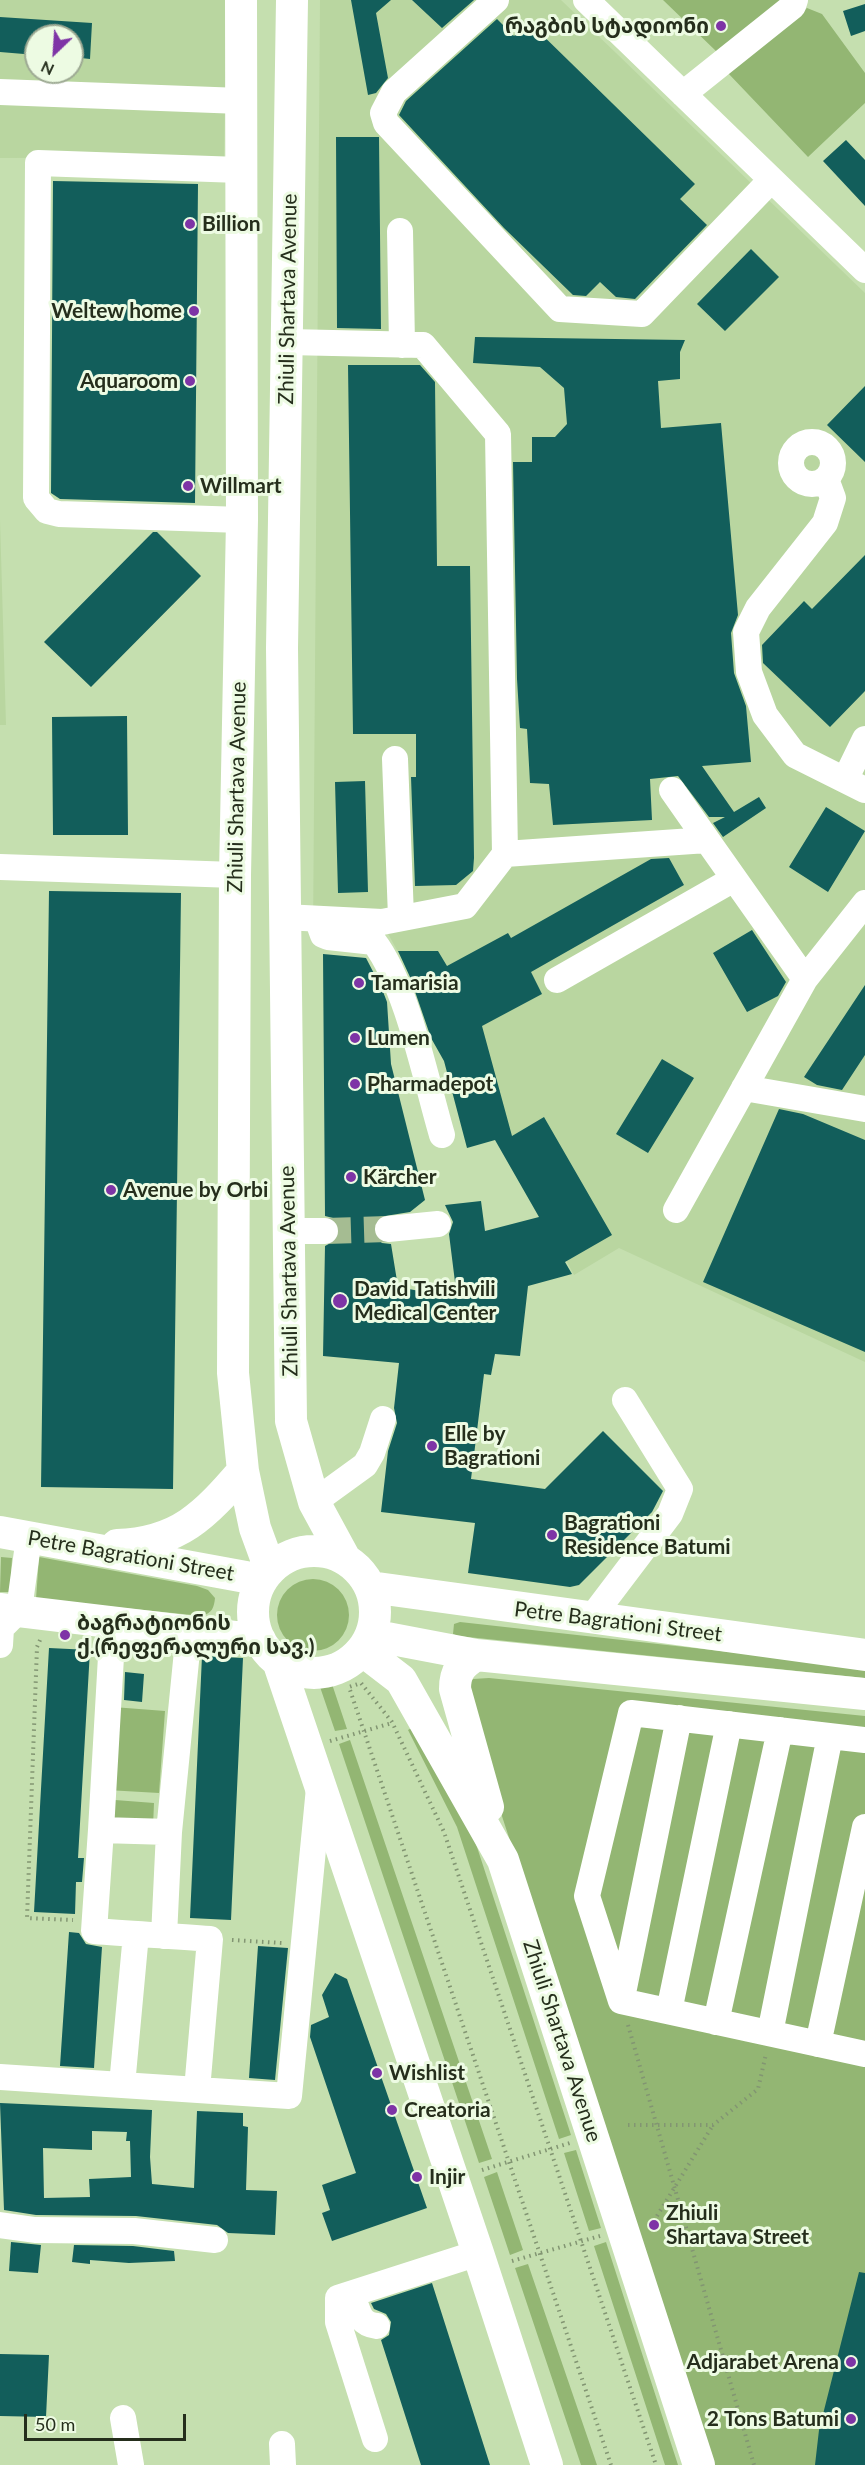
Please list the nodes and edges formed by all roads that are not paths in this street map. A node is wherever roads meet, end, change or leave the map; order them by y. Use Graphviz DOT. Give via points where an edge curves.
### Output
graph roads {
  1 [pos="240,0"];
  2 [pos="292,0"];
  3 [pos="496,0"];
  4 [pos="586,0"];
  5 [pos="795,0"];
  6 [pos="0,93"];
  7 [pos="683,94"];
  8 [pos="241,101"];
  9 [pos="240,170"];
  10 [pos="771,180"];
  11 [pos="400,231"];
  12 [pos="865,270"];
  13 [pos="288,342"];
  14 [pos="402,345"];
  15 [pos="826,479"];
  16 [pos="242,520"];
  17 [pos="865,739"];
  18 [pos="395,759"];
  19 [pos="855,785"];
  20 [pos="672,790"];
  21 [pos="707,840"];
  22 [pos="506,854"];
  23 [pos="0,867"];
  24 [pos="235,875"];
  25 [pos="734,879"];
  26 [pos="865,903"];
  27 [pos="284,917"];
  28 [pos="401,917"];
  29 [pos="318,920"];
  30 [pos="805,979"];
  31 [pos="557,980"];
  32 [pos="744,1088"];
  33 [pos="865,1109"];
  34 [pos="442,1135"];
  35 [pos="676,1210"];
  36 [pos="438,1224"];
  37 [pos="388,1229"];
  38 [pos="288,1231"];
  39 [pos="325,1232"];
  40 [pos="625,1400"];
  41 [pos="383,1419"];
  42 [pos="243,1471"];
  43 [pos="314,1502"];
  44 [pos="14,1535"];
  45 [pos="78,1546"];
  46 [pos="345,1559"];
  47 [pos="266,1575"];
  48 [pos="370,1587"];
  49 [pos="592,1617"];
  50 [pos="113,1622"];
  51 [pos="4,1624"];
  52 [pos="189,1631"];
  53 [pos="367,1643"];
  54 [pos="269,1651"];
  55 [pos="476,1655"];
  56 [pos="865,1655"];
  57 [pos="865,1694"];
  58 [pos="679,1718"];
  59 [pos="729,1724"];
  60 [pos="780,1730"];
  61 [pos="830,1736"];
  62 [pos="865,1740"];
  63 [pos="319,1781"];
  64 [pos="865,1827"];
  65 [pos="101,1830"];
  66 [pos="169,1832"];
  67 [pos="502,1860"];
  68 [pos="136,1934"];
  69 [pos="164,1936"];
  70 [pos="621,2001"];
  71 [pos="669,2011"];
  72 [pos="716,2022"];
  73 [pos="770,2033"];
  74 [pos="819,2044"];
  75 [pos="865,2054"];
  76 [pos="0,2077"];
  77 [pos="122,2085"];
  78 [pos="197,2090"];
  79 [pos="0,2225"];
  80 [pos="215,2240"];
  81 [pos="478,2253"];
  82 [pos="352,2294"];
  83 [pos="376,2325"];
  84 [pos="123,2418"];
  85 [pos="375,2439"];
  86 [pos="131,2465"];
  87 [pos="547,2465"];
  88 [pos="699,2465"];
  1 -- 8 [label="main road, Zhiuli Shartava Avenue"];
  2 -- 13 [label="main road, Zhiuli Shartava Avenue"];
  3 -- 10 [label="street" via="394,92 383,113 386,123 560,309 642,314"];
  4 -- 7 [label="street"];
  5 -- 7 [label="street" via="793,6"];
  6 -- 8 [label="street"];
  7 -- 10 [label="street"];
  8 -- 9 [label="main road, Zhiuli Shartava Avenue"];
  9 -- 16 [label="main road, Zhiuli Shartava Avenue"];
  9 -- 16 [label="street" via="38,163 36,498 47,511 59,514"];
  10 -- 12 [label="street"];
  11 -- 14 [label="street"];
  13 -- 14 [label="street"];
  13 -- 27 [label="main road, Zhiuli Shartava Avenue" via="282,648"];
  14 -- 22 [label="street" via="423,345 498,434"];
  15 -- 19 [label="street" via="833,498 825,523 758,608 747,632 749,672 765,715 795,755"];
  16 -- 24 [label="main road, Zhiuli Shartava Avenue"];
  17 -- 19 [label="street"];
  18 -- 28 [label="street"];
  20 -- 21 [label="street"];
  21 -- 22 [label="street"];
  21 -- 25 [label="street"];
  22 -- 28 [label="street" via="465,906"];
  23 -- 24 [label="street"];
  24 -- 42 [label="main road, Zhiuli Shartava Avenue" via="233,1373"];
  25 -- 30 [label="street"];
  25 -- 31 [label="street"];
  26 -- 30 [label="street"];
  27 -- 29 [label="street"];
  27 -- 38 [label="main road, Zhiuli Shartava Avenue"];
  28 -- 29 [label="street" via="382,922"];
  29 -- 34 [label="street" via="323,935 374,942 386,957 409,1019"];
  30 -- 32 [label="street"];
  32 -- 33 [label="street"];
  32 -- 35 [label="street"];
  36 -- 37 [label="street"];
  38 -- 39 [label="street"];
  38 -- 43 [label="main road, Zhiuli Shartava Avenue" via="291,1421"];
  40 -- 49 [label="street" via="680,1489 670,1514"];
  41 -- 43 [label="street" via="365,1465"];
  42 -- 45 [label="main road" via="197,1521 157,1539 126,1545"];
  42 -- 47 [label="main road, Zhiuli Shartava Avenue"];
  43 -- 46 [label="main road, Zhiuli Shartava Avenue"];
  44 -- 45 [label="main road, Petre Bagrationi Street"];
  44 -- 51 [label="street"];
  45 -- 47 [label="main road, Petre Bagrationi Street"];
  46 -- 47 [label="main road" via="320,1551 306,1552 281,1561"];
  46 -- 48 [label="main road" via="360,1571"];
  47 -- 54 [label="main road" via="253,1610"];
  48 -- 49 [label="main road, Petre Bagrationi Street"];
  48 -- 53 [label="main road" via="375,1620"];
  49 -- 56 [label="main road, Petre Bagrationi Street"];
  50 -- 51 [label="main road"];
  50 -- 52 [label="main road"];
  50 -- 65 [label="street"];
  52 -- 54 [label="main road"];
  52 -- 66 [label="street"];
  53 -- 54 [label="main road" via="345,1665 323,1673 300,1671"];
  53 -- 55 [label="main road"];
  53 -- 67 [label="main road, Zhiuli Shartava Avenue" via="401,1680"];
  54 -- 63 [label="main road"];
  55 -- 57 [label="main road"];
  55 -- 67 [label="main road" via="455,1675 455,1689"];
  58 -- 59 [label="street"];
  58 -- 70 [label="street"];
  58 -- 70 [label="street" via="631,1713 587,1896"];
  59 -- 60 [label="street"];
  59 -- 71 [label="street"];
  60 -- 61 [label="street"];
  60 -- 72 [label="street"];
  61 -- 62 [label="street"];
  61 -- 73 [label="street"];
  63 -- 78 [label="street" via="289,2096"];
  63 -- 81 [label="main road"];
  64 -- 74 [label="street"];
  65 -- 66 [label="street"];
  65 -- 68 [label="street" via="94,1931"];
  66 -- 69 [label="street"];
  67 -- 88 [label="main road, Zhiuli Shartava Avenue"];
  68 -- 69 [label="street"];
  68 -- 77 [label="street"];
  69 -- 78 [label="street" via="210,1939"];
  70 -- 71 [label="street"];
  71 -- 72 [label="street"];
  72 -- 73 [label="street"];
  73 -- 74 [label="street"];
  74 -- 75 [label="street"];
  76 -- 77 [label="street"];
  77 -- 78 [label="street"];
  79 -- 80 [label="street" via="35,2230 134,2231"];
  81 -- 82 [label="street"];
  81 -- 87 [label="main road"];
  82 -- 83 [label="street" via="361,2320 366,2325"];
  82 -- 85 [label="street" via="338,2298 338,2322"];
  84 -- 86 [label="street"];
}
